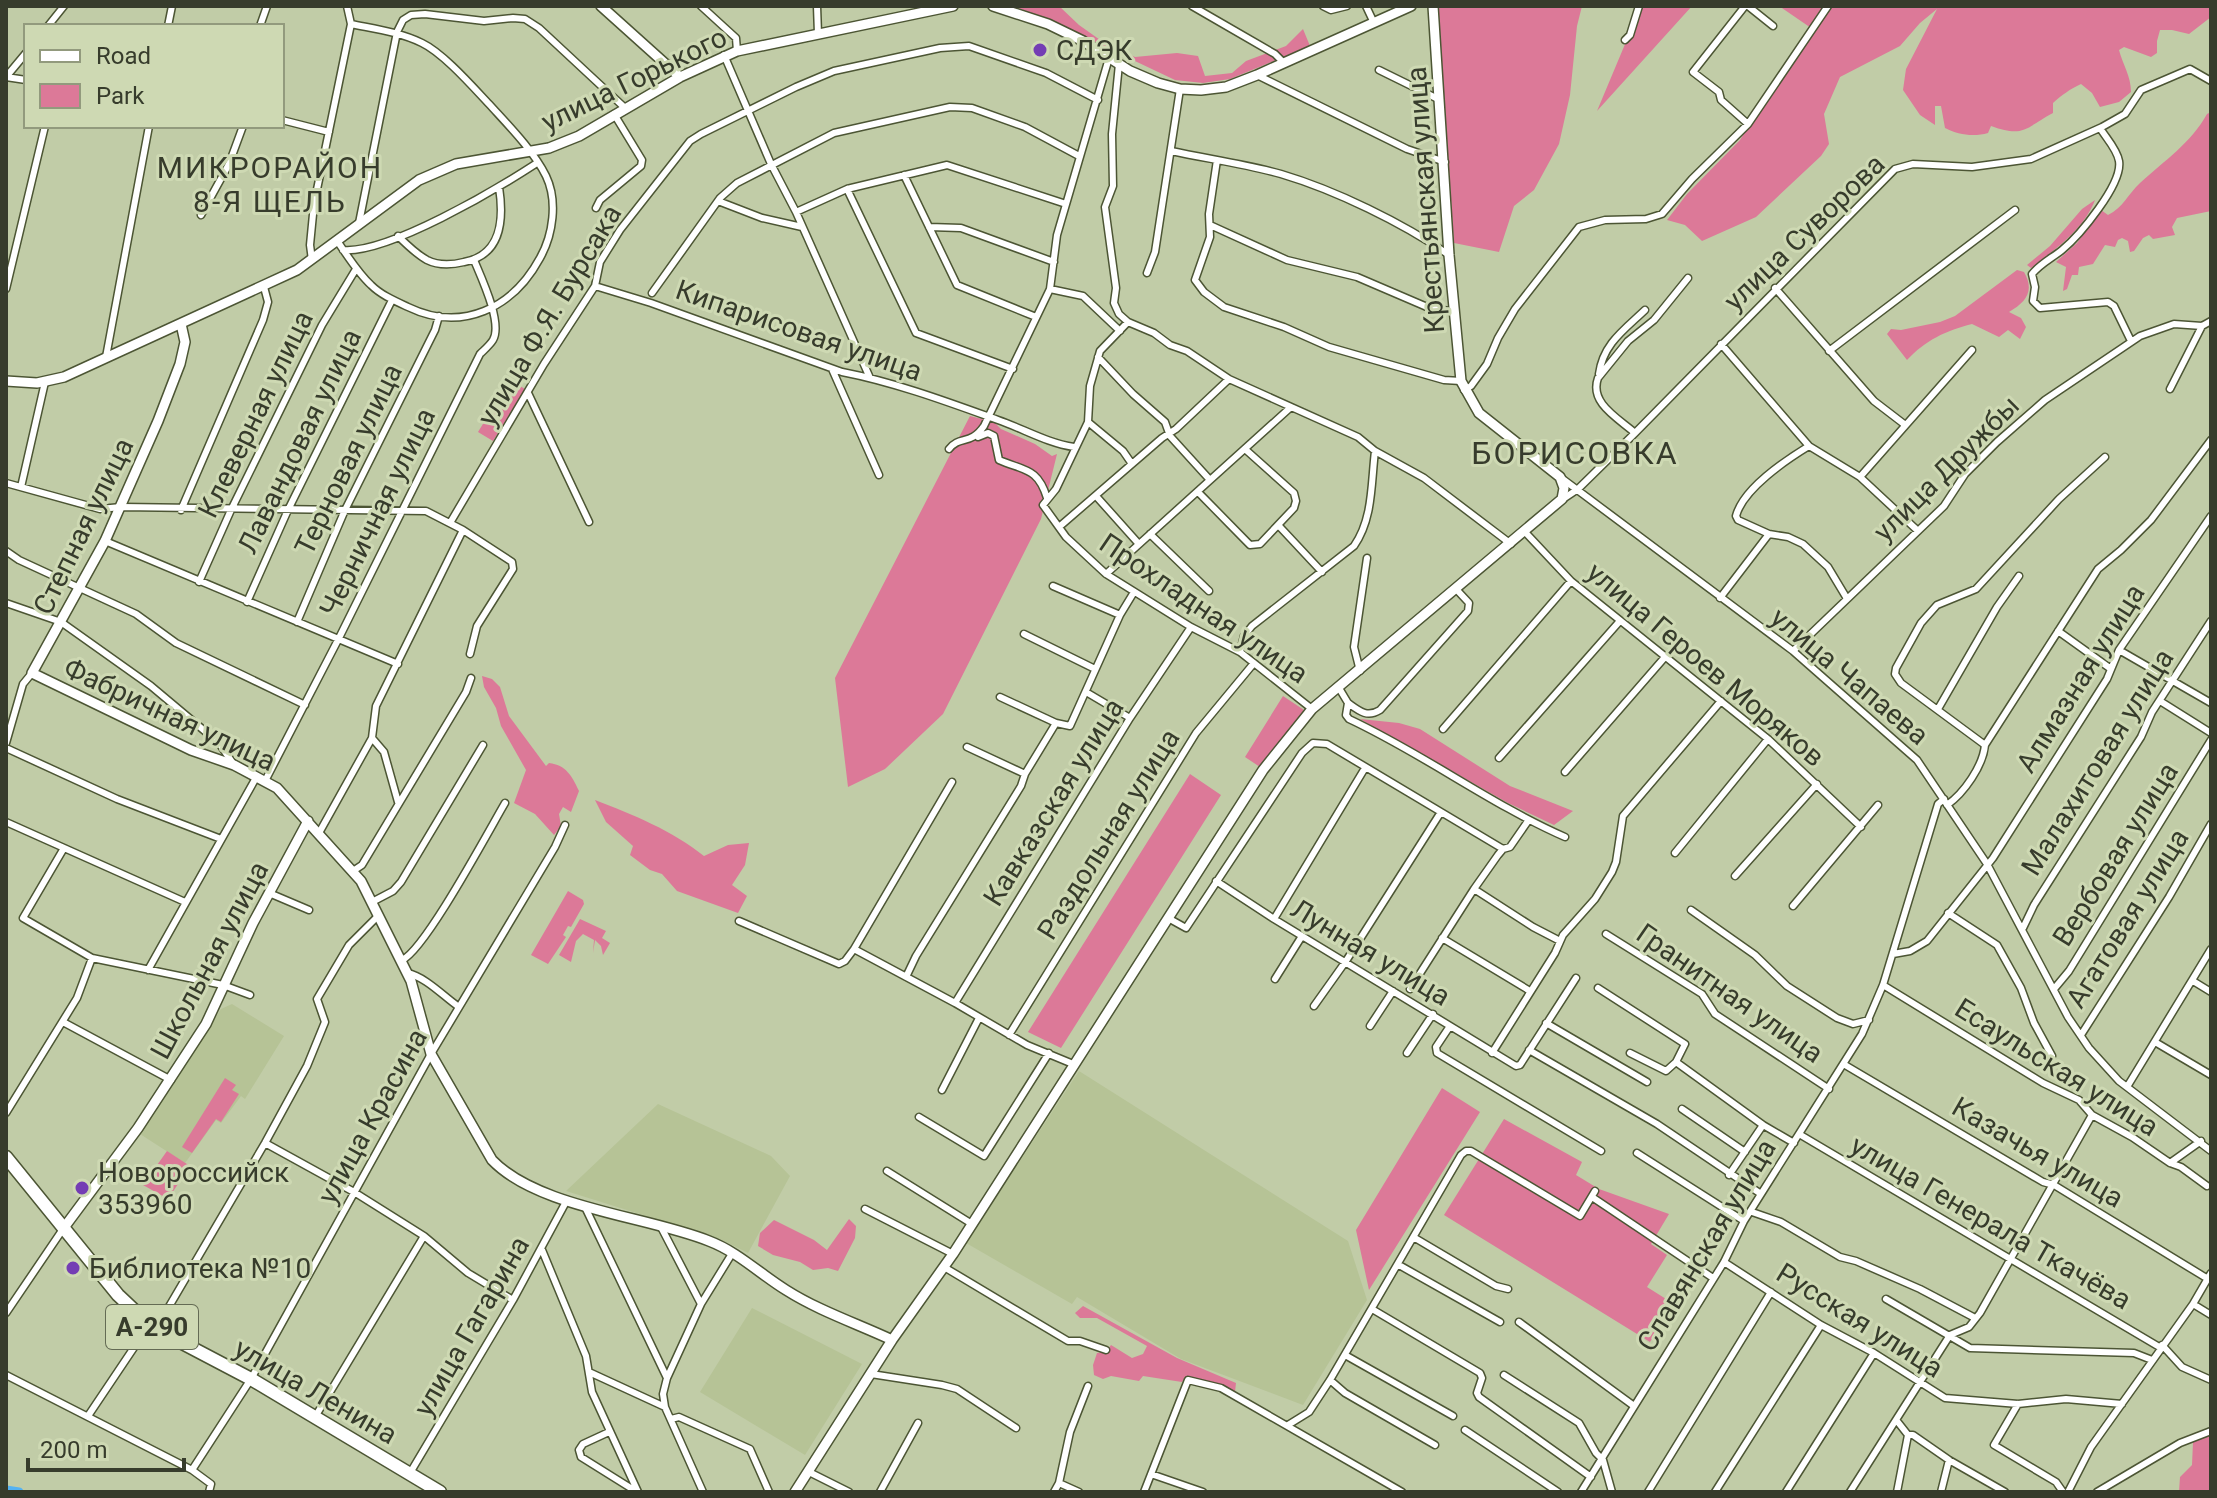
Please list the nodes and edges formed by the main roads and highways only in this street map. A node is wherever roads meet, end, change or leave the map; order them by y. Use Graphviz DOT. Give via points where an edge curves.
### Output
graph roads {
  1 [pos="601,6"];
  2 [pos="953,6"];
  3 [pos="995,6"];
  4 [pos="1411,6"];
  5 [pos="1433,6"];
  6 [pos="680,77"];
  7 [pos="181,324"];
  8 [pos="6,381"];
  9 [pos="1463,386"];
  10 [pos="32,673"];
  11 [pos="308,821"];
  12 [pos="6,1157"];
  13 [pos="63,1229"];
  14 [pos="892,1340"];
  15 [pos="440,1492"];
  16 [pos="795,1492"];
  1 -- 6 [label="main road"];
  2 -- 6 [label="main road, улица Горького" via="737,51"];
  3 -- 4 [label="main road" via="1048,24 1119,64 1180,89 1226,87"];
  5 -- 9 [label="main road, Крестьянская улица"];
  6 -- 7 [label="main road, улица Горького" via="579,136 530,153 437,170 358,226 341,246"];
  7 -- 8 [label="main road, улица Горького" via="45,382"];
  7 -- 10 [label="main road, Степная улица" via="185,342 180,364 121,507"];
  9 -- 14 [label="main road, улица Чапаева" via="1479,413 1560,477 1562,499 1312,709 1263,770 953,1254"];
  10 -- 11 [label="main road, Фабричная улица" via="191,750 232,762 277,788"];
  11 -- 13 [label="main road, Школьная улица" via="206,1024"];
  11 -- 14 [label="main road, Фабричная улица" via="353,871 372,902 375,919 402,960 431,1054 503,1171 567,1200 708,1240 788,1291"];
  12 -- 13 [label="highway, улица Ленина / А-290"];
  13 -- 15 [label="highway, улица Ленина / А-290" via="152,1327 251,1379"];
  14 -- 16 [label="main road"];
}
